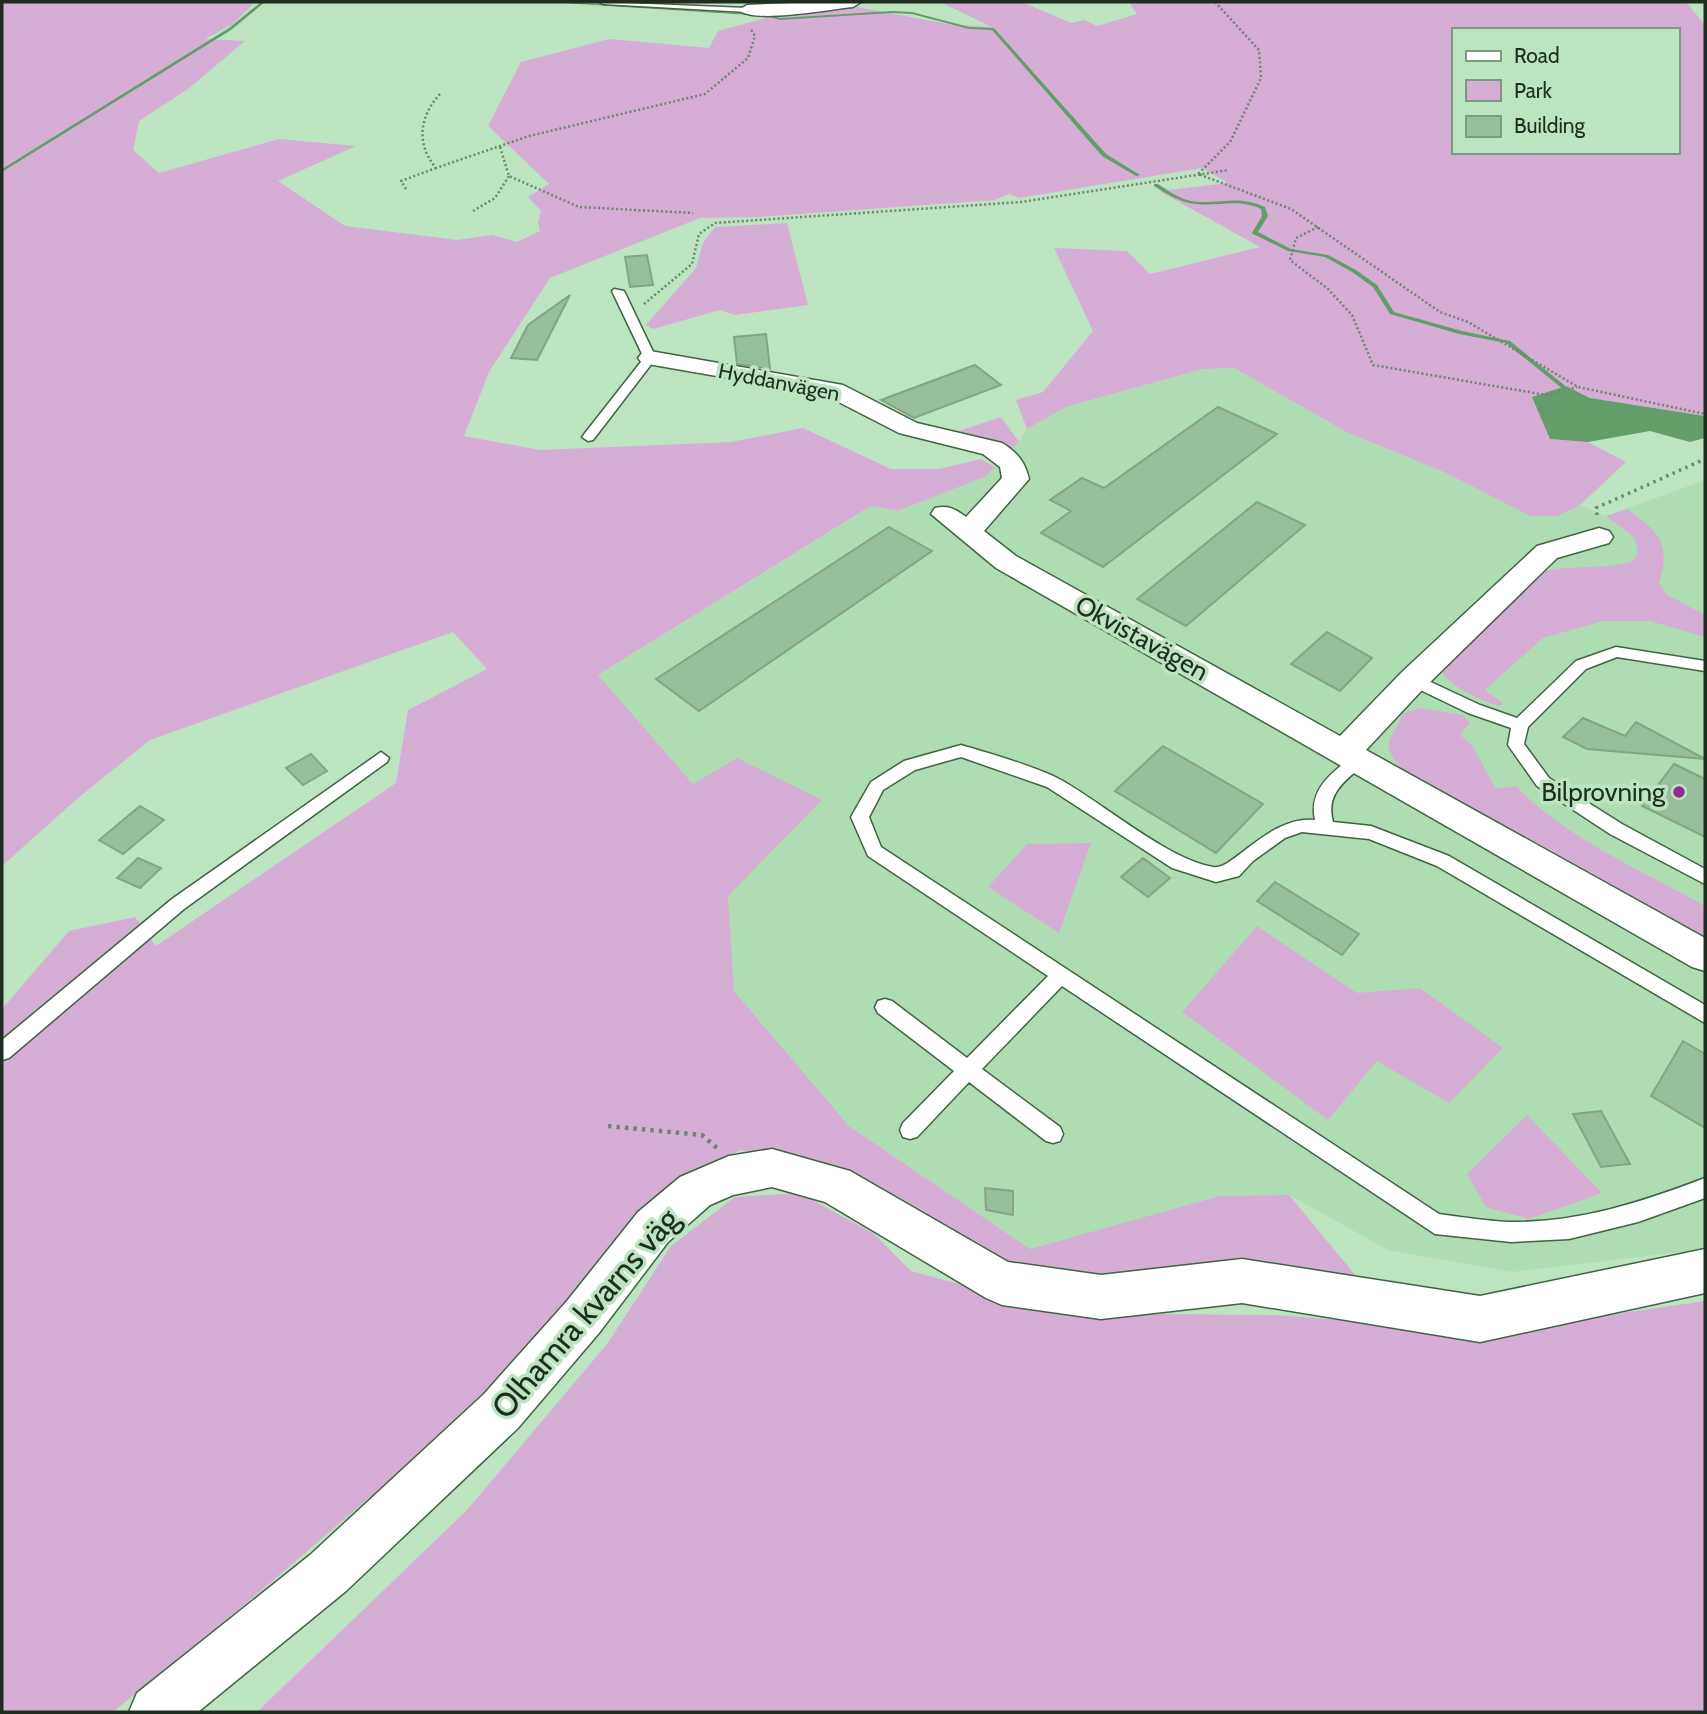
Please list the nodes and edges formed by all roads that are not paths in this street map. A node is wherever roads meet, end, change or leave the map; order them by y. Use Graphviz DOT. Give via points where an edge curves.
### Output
graph roads {
  1 [pos="603,2"];
  2 [pos="853,2"];
  3 [pos="752,10"];
  4 [pos="618,291"];
  5 [pos="650,358"];
  6 [pos="589,437"];
  7 [pos="957,523"];
  8 [pos="1599,537"];
  9 [pos="1705,666"];
  10 [pos="1413,680"];
  11 [pos="1520,725"];
  12 [pos="1352,755"];
  13 [pos="381,758"];
  14 [pos="1325,826"];
  15 [pos="1705,877"];
  16 [pos="1705,956"];
  17 [pos="1061,975"];
  18 [pos="885,1007"];
  19 [pos="1705,1015"];
  20 [pos="2,1052"];
  21 [pos="969,1070"];
  22 [pos="910,1130"];
  23 [pos="1053,1134"];
  24 [pos="1705,1188"];
  25 [pos="1705,1271"];
  26 [pos="156,1712"];
  1 -- 3 [label="lane"];
  2 -- 3 [label="street"];
  4 -- 5 [label="lane"];
  5 -- 6 [label="lane"];
  5 -- 7 [label="street, Hyddanvägen" via="834,390 862,400 897,424 992,448 1008,457 1015,466 1016,479"];
  7 -- 12 [label="street, Okvistavägen" via="1006,562"];
  8 -- 10 [label="street" via="1547,552"];
  9 -- 11 [label="lane" via="1616,652 1581,666"];
  10 -- 11 [label="lane"];
  10 -- 12 [label="street"];
  11 -- 15 [label="lane" via="1516,745 1543,782 1616,829"];
  12 -- 14 [label="lane" via="1325,790 1319,808"];
  12 -- 16 [label="street, Okvistavägen"];
  13 -- 20 [label="lane" via="178,904"];
  14 -- 17 [label="lane" via="1302,825 1279,833 1233,871 1216,875 1178,863 1053,782 961,751 910,765 877,786 860,817 874,851"];
  14 -- 19 [label="lane" via="1371,833 1443,861"];
  17 -- 21 [label="lane"];
  17 -- 24 [label="lane" via="1436,1224 1521,1233 1575,1228 1634,1216"];
  18 -- 21 [label="lane"];
  21 -- 22 [label="lane"];
  21 -- 23 [label="lane"];
  25 -- 26 [label="street, Olhamra kvarns väg" via="1480,1319 1242,1280 1101,1297 1002,1283 835,1185 772,1168 729,1176 695,1191 653,1227 501,1411 328,1573"];
}
